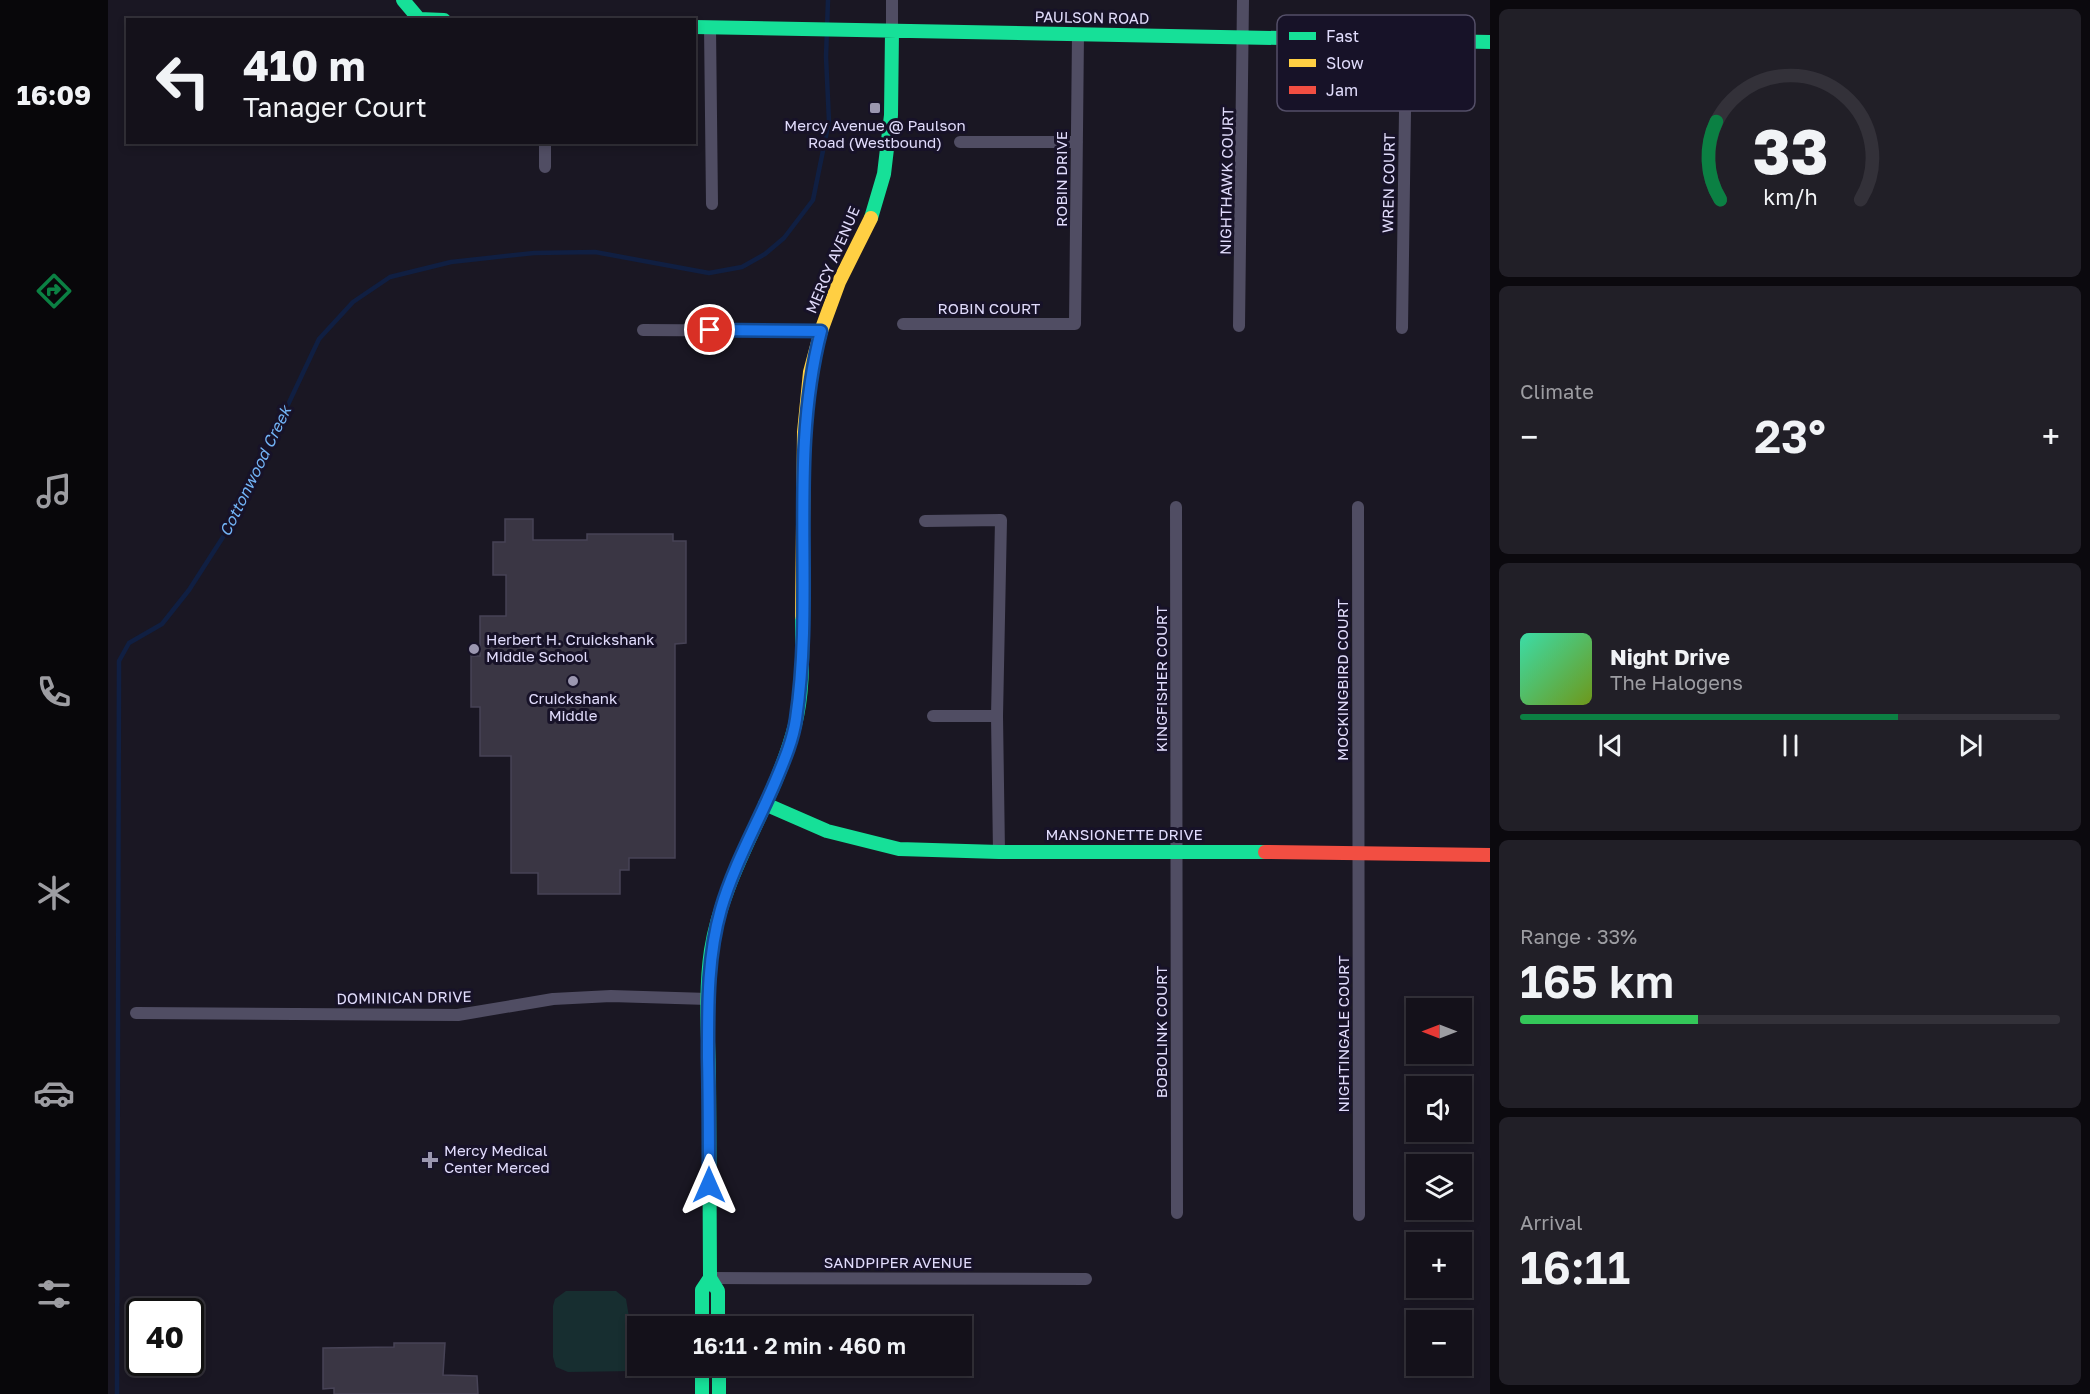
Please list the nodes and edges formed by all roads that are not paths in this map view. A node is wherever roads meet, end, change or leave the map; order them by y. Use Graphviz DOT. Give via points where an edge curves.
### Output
graph roads {
  1 [pos="403,0"];
  2 [pos="892,0"];
  3 [pos="1243,0"];
  4 [pos="419,18"];
  5 [pos="696,27"];
  6 [pos="710,27"];
  7 [pos="892,31"];
  8 [pos="1078,34"];
  9 [pos="1244,36"];
  10 [pos="1277,37"];
  11 [pos="1475,41"];
  12 [pos="1490,42"];
  13 [pos="1405,111"];
  14 [pos="960,142"];
  15 [pos="1077,142"];
  16 [pos="545,144"];
  17 [pos="544,167"];
  18 [pos="712,204"];
  19 [pos="903,324"];
  20 [pos="1076,324"];
  21 [pos="1239,326"];
  22 [pos="1402,328"];
  23 [pos="643,330"];
  24 [pos="821,331"];
  25 [pos="1176,507"];
  26 [pos="1358,507"];
  27 [pos="925,520"];
  28 [pos="933,716"];
  29 [pos="997,716"];
  30 [pos="765,804"];
  31 [pos="1178,851"];
  32 [pos="999,852"];
  33 [pos="1359,853"];
  34 [pos="1490,855"];
  35 [pos="708,999"];
  36 [pos="136,1014"];
  37 [pos="1177,1213"];
  38 [pos="1359,1215"];
  39 [pos="710,1278"];
  40 [pos="1086,1279"];
  41 [pos="702,1316"];
  42 [pos="718,1316"];
  43 [pos="702,1376"];
  44 [pos="719,1376"];
  45 [pos="702,1394"];
  46 [pos="719,1394"];
  1 -- 4 [label="street"];
  2 -- 7 [label="street"];
  3 -- 9 [label="street, NIGHTHAWK COURT"];
  5 -- 6 [label="street, PAULSON ROAD"];
  6 -- 7 [label="street, PAULSON ROAD"];
  6 -- 18 [label="street"];
  7 -- 8 [label="street, PAULSON ROAD"];
  7 -- 24 [label="street, MERCY AVENUE" via="891,115 884,174 869,223 839,282"];
  8 -- 9 [label="street, PAULSON ROAD"];
  8 -- 15 [label="street, ROBIN DRIVE"];
  9 -- 10 [label="street, PAULSON ROAD"];
  9 -- 21 [label="street, NIGHTHAWK COURT"];
  11 -- 12 [label="street, PAULSON ROAD"];
  13 -- 22 [label="street, WREN COURT"];
  14 -- 15 [label="street"];
  15 -- 20 [label="street, ROBIN DRIVE"];
  16 -- 17 [label="street"];
  19 -- 20 [label="street, ROBIN COURT"];
  23 -- 24 [label="street"];
  24 -- 30 [label="street, MERCY AVENUE" via="810,372 804,432 802,675 796,723"];
  25 -- 31 [label="street, KINGFISHER COURT"];
  26 -- 33 [label="street, MOCKINGBIRD COURT"];
  27 -- 29 [label="street" via="1001,520"];
  28 -- 29 [label="street"];
  29 -- 32 [label="street"];
  30 -- 32 [label="street, MANSIONETTE DRIVE" via="827,831 898,849"];
  30 -- 35 [label="street, MERCY AVENUE" via="721,909 711,951"];
  31 -- 32 [label="street, MANSIONETTE DRIVE"];
  31 -- 33 [label="street, MANSIONETTE DRIVE"];
  31 -- 37 [label="street, BOBOLINK COURT"];
  33 -- 34 [label="street, MANSIONETTE DRIVE"];
  33 -- 38 [label="street, NIGHTINGALE COURT"];
  35 -- 36 [label="street, DOMINICAN DRIVE" via="553,999 458,1015"];
  35 -- 39 [label="street, MERCY AVENUE"];
  39 -- 40 [label="street, SANDPIPER AVENUE"];
  39 -- 41 [label="street, MERCY AVENUE" via="702,1290"];
  39 -- 42 [label="street, MERCY AVENUE" via="718,1291"];
  43 -- 45 [label="street"];
  44 -- 46 [label="street"];
}
